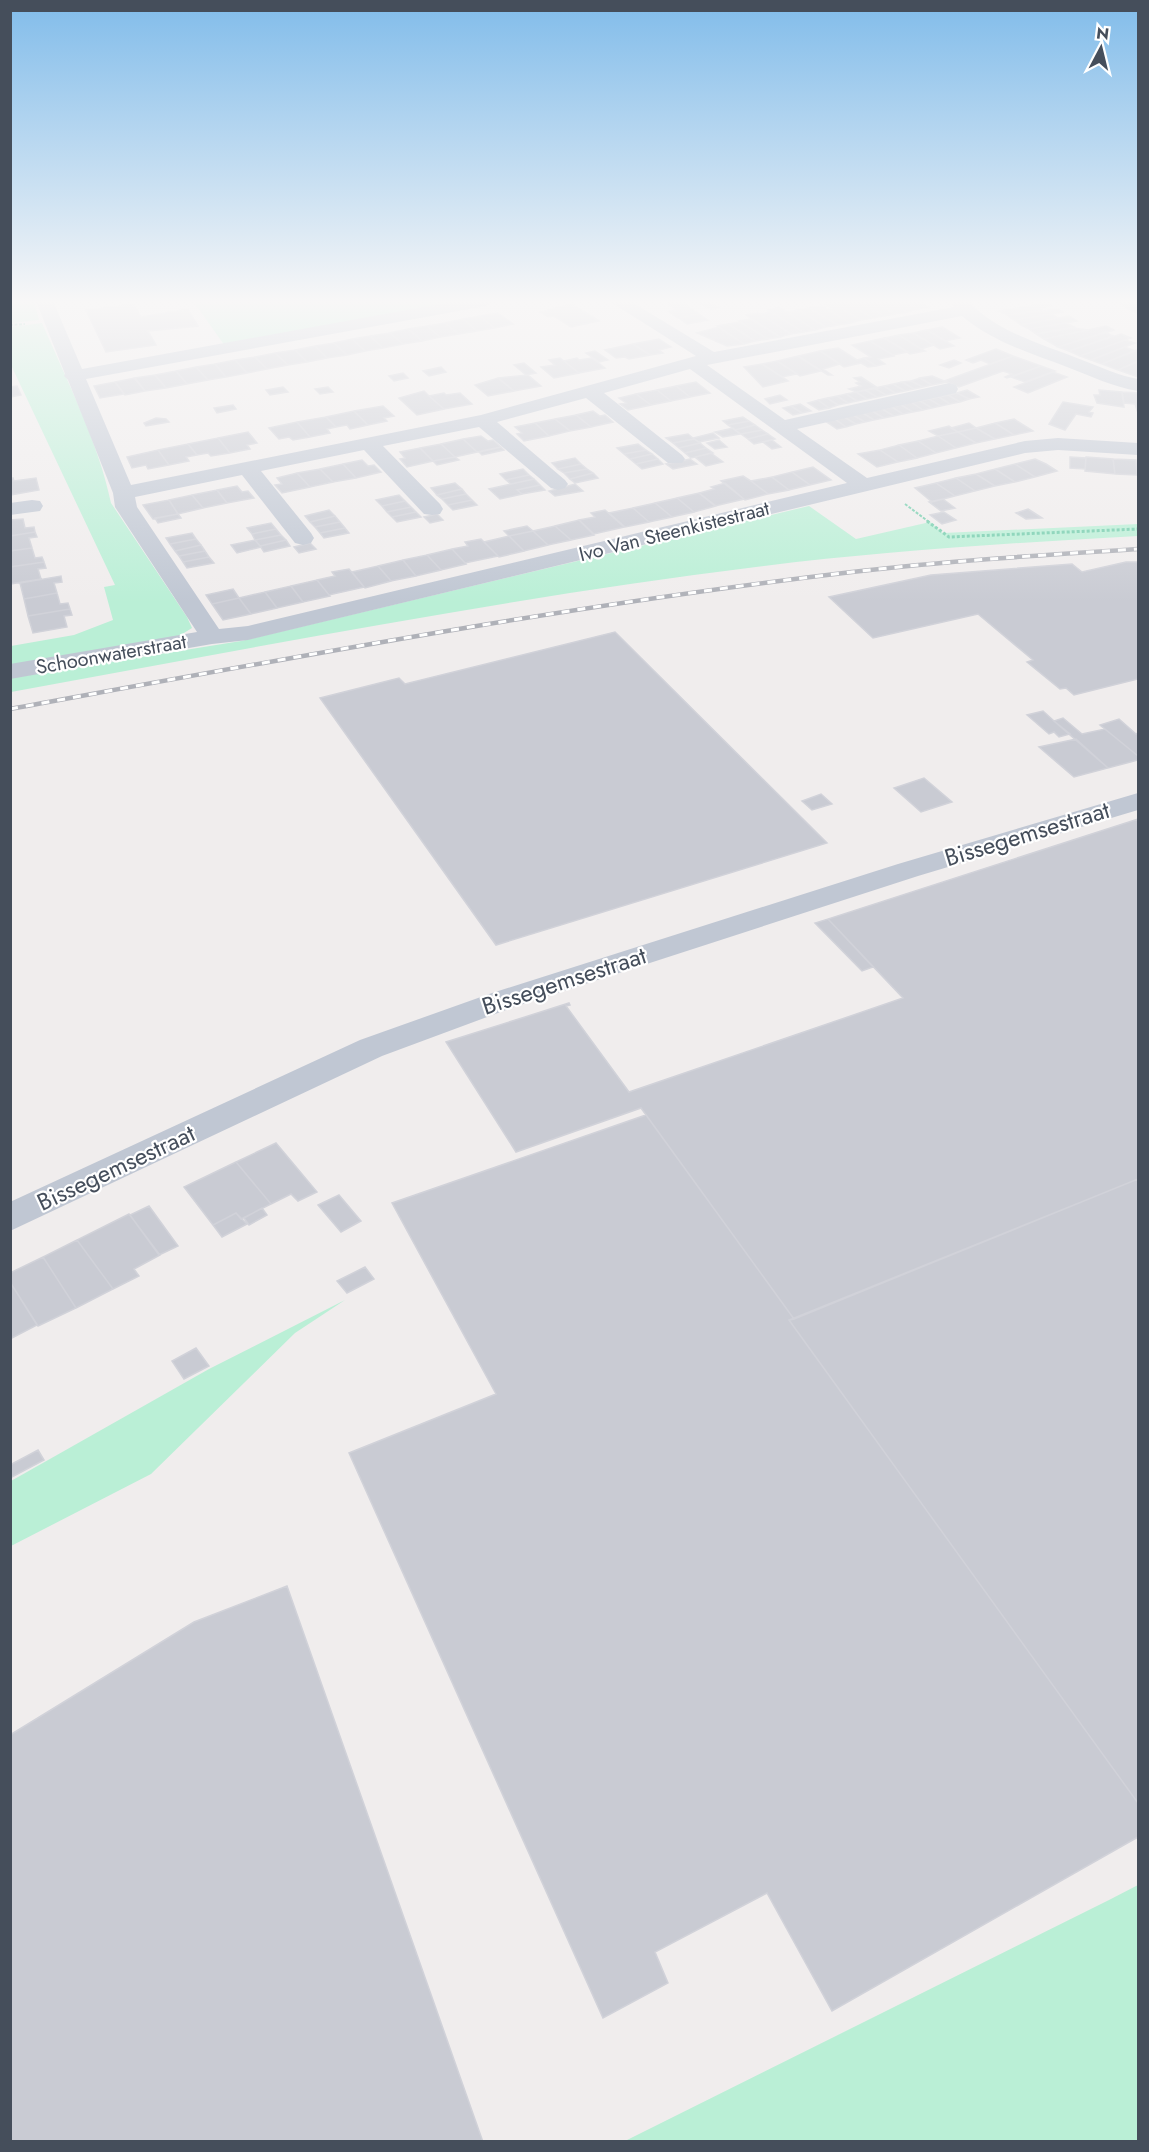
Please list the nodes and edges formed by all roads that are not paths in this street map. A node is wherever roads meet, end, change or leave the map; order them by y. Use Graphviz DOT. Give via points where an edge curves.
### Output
graph roads {
  1 [pos="84,401"];
  2 [pos="555,401"];
  3 [pos="603,401"];
  4 [pos="752,401"];
  5 [pos="894,401"];
  6 [pos="483,420"];
  7 [pos="783,426"];
  8 [pos="368,443"];
  9 [pos="1138,449"];
  10 [pos="675,459"];
  11 [pos="246,468"];
  12 [pos="558,484"];
  13 [pos="870,484"];
  14 [pos="124,493"];
  15 [pos="432,509"];
  16 [pos="303,538"];
  17 [pos="212,637"];
  18 [pos="10,672"];
  19 [pos="1138,801"];
  20 [pos="10,1218"];
  1 -- 14 [label="street"];
  2 -- 6 [label="street"];
  3 -- 10 [label="street"];
  4 -- 7 [label="street"];
  5 -- 7 [label="street"];
  6 -- 8 [label="street"];
  6 -- 12 [label="street"];
  7 -- 13 [label="street"];
  8 -- 11 [label="street"];
  8 -- 15 [label="street"];
  9 -- 13 [label="street, Ivo Van Steenkistestraat" via="1058,444 1025,447"];
  11 -- 14 [label="street"];
  11 -- 16 [label="street"];
  13 -- 17 [label="street, Ivo Van Steenkistestraat" via="248,633"];
  14 -- 17 [label="street" via="126,507"];
  17 -- 18 [label="street, Schoonwaterstraat"];
  19 -- 20 [label="street, Bissegemsestraat" via="885,877 503,1000 371,1048"];
}
